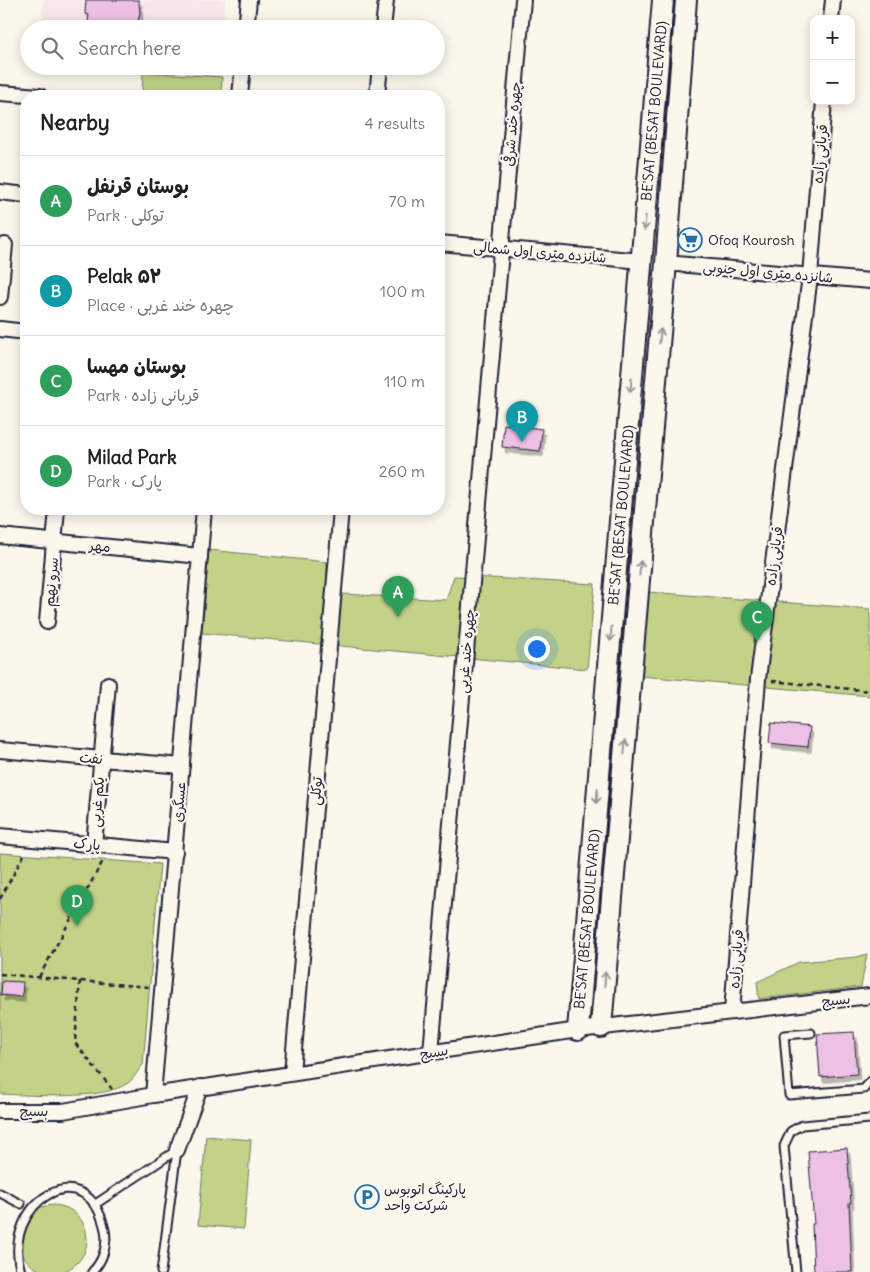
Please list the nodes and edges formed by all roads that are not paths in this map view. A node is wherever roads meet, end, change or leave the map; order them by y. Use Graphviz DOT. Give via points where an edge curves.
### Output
graph roads {
  1 [pos="249,0"];
  2 [pos="386,0"];
  3 [pos="523,0"];
  4 [pos="663,0"];
  5 [pos="686,0"];
  6 [pos="833,0"];
  7 [pos="831,15"];
  8 [pos="247,20"];
  9 [pos="384,20"];
  10 [pos="242,75"];
  11 [pos="379,75"];
  12 [pos="241,90"];
  13 [pos="378,90"];
  14 [pos="0,93"];
  15 [pos="20,94"];
  16 [pos="824,105"];
  17 [pos="0,192"];
  18 [pos="20,194"];
  19 [pos="445,244"];
  20 [pos="5,245"];
  21 [pos="501,249"];
  22 [pos="642,261"];
  23 [pos="666,263"];
  24 [pos="810,276"];
  25 [pos="870,282"];
  26 [pos="0,297"];
  27 [pos="0,329"];
  28 [pos="20,331"];
  29 [pos="56,515"];
  30 [pos="203,515"];
  31 [pos="340,515"];
  32 [pos="0,536"];
  33 [pos="54,542"];
  34 [pos="200,556"];
  35 [pos="47,622"];
  36 [pos="108,684"];
  37 [pos="0,750"];
  38 [pos="101,759"];
  39 [pos="182,766"];
  40 [pos="0,836"];
  41 [pos="94,844"];
  42 [pos="174,852"];
  43 [pos="870,996"];
  44 [pos="732,1012"];
  45 [pos="601,1027"];
  46 [pos="578,1030"];
  47 [pos="811,1033"];
  48 [pos="431,1052"];
  49 [pos="292,1073"];
  50 [pos="870,1082"];
  51 [pos="200,1087"];
  52 [pos="153,1094"];
  53 [pos="0,1111"];
  54 [pos="870,1119"];
  55 [pos="177,1150"];
  56 [pos="41,1192"];
  57 [pos="0,1193"];
  58 [pos="22,1205"];
  59 [pos="94,1205"];
  60 [pos="11,1255"];
  61 [pos="21,1272"];
  62 [pos="92,1272"];
  63 [pos="161,1272"];
  64 [pos="796,1272"];
  1 -- 8 [label="street"];
  2 -- 9 [label="street"];
  3 -- 21 [label="street, چهره خند شرقی"];
  4 -- 22 [label="street, BE'SAT (BESAT BOULEVARD), one-way"];
  5 -- 23 [label="street, BE'SAT (BESAT BOULEVARD)"];
  6 -- 7 [label="street"];
  10 -- 12 [label="street"];
  11 -- 13 [label="street"];
  14 -- 15 [label="street"];
  16 -- 24 [label="street, قربانی زاده"];
  17 -- 18 [label="street"];
  19 -- 21 [label="street, شانزده متری اول شمالی"];
  20 -- 26 [label="street"];
  21 -- 22 [label="street, شانزده متری اول شمالی"];
  21 -- 48 [label="street, چهره خند غربی"];
  22 -- 23 [label="street"];
  22 -- 46 [label="street, BE'SAT (BESAT BOULEVARD), one-way"];
  23 -- 24 [label="street, شانزده متری اول جنوبی"];
  45 -- 23 [label="street, BE'SAT (BESAT BOULEVARD), one-way"];
  24 -- 25 [label="street, شانزده متری اول جنوبی"];
  24 -- 44 [label="street, قربانی زاده" via="758,679"];
  27 -- 28 [label="street"];
  29 -- 33 [label="street, سرو نهم"];
  30 -- 34 [label="street, عسگری"];
  31 -- 49 [label="street, توکلی"];
  32 -- 33 [label="street, مهر"];
  33 -- 34 [label="street, مهر"];
  33 -- 35 [label="street, سرو نهم"];
  34 -- 39 [label="street, عسگری"];
  36 -- 38 [label="street, یکم غربی"];
  37 -- 38 [label="street, نفت"];
  38 -- 39 [label="street, نفت"];
  38 -- 41 [label="street, یکم غربی"];
  39 -- 42 [label="street, عسگری"];
  40 -- 41 [label="street, پارک"];
  41 -- 42 [label="street, پارک"];
  42 -- 52 [label="street, عسگری"];
  43 -- 44 [label="street, بسیج"];
  44 -- 45 [label="street, بسیج"];
  45 -- 46 [label="street, بسیج"];
  46 -- 48 [label="street, بسیج"];
  47 -- 50 [label="lane" via="784,1035 788,1095 864,1089"];
  48 -- 49 [label="street, بسیج"];
  49 -- 51 [label="street, بسیج"];
  51 -- 52 [label="street, بسیج"];
  51 -- 55 [label="street"];
  52 -- 53 [label="street, بسیج" via="63,1111"];
  54 -- 64 [label="lane" via="802,1125 791,1131 784,1146"];
  55 -- 59 [label="lane"];
  55 -- 63 [label="lane"];
  56 -- 59 [label="lane" via="65,1189"];
  57 -- 58 [label="lane"];
  59 -- 62 [label="lane" via="106,1236 104,1252"];
  60 -- 61 [label="lane"];
}
